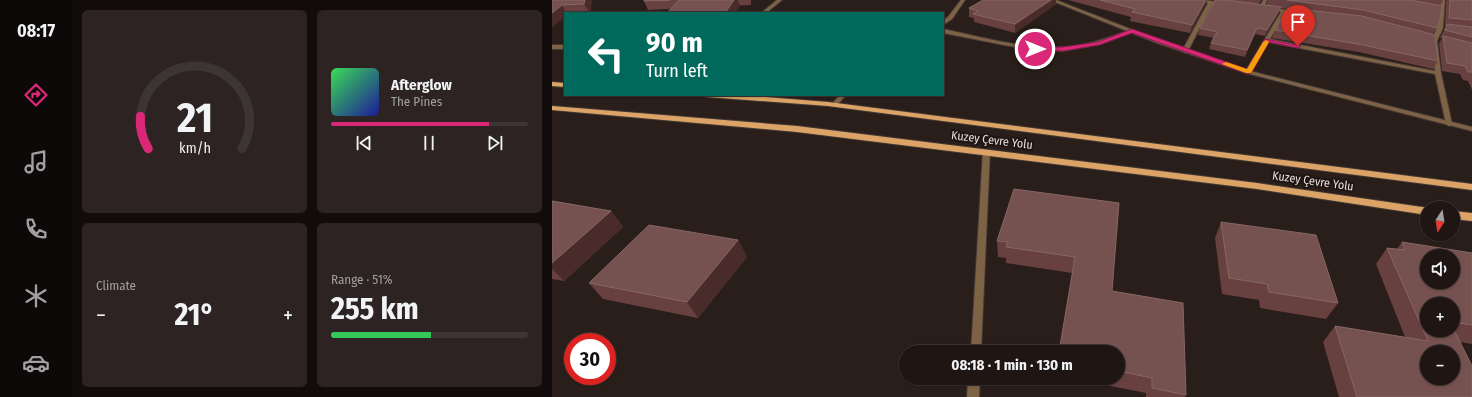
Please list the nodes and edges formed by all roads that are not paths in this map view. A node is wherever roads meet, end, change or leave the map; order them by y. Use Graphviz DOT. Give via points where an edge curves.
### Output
graph roads {
  1 [pos="780,0"];
  2 [pos="963,0"];
  3 [pos="1052,0"];
  4 [pos="1197,0"];
  5 [pos="1265,0"];
  6 [pos="1443,0"];
  7 [pos="1211,2"];
  8 [pos="1233,5"];
  9 [pos="1254,7"];
  10 [pos="1261,8"];
  11 [pos="1284,10"];
  12 [pos="1435,11"];
  13 [pos="764,12"];
  14 [pos="1443,12"];
  15 [pos="1299,13"];
  16 [pos="944,23"];
  17 [pos="944,31"];
  18 [pos="1132,31"];
  19 [pos="1427,39"];
  20 [pos="1267,40"];
  21 [pos="1434,41"];
  22 [pos="1442,42"];
  23 [pos="552,47"];
  24 [pos="564,47"];
  25 [pos="1185,51"];
  26 [pos="1248,72"];
  27 [pos="1438,73"];
  28 [pos="552,84"];
  29 [pos="564,84"];
  30 [pos="720,96"];
  31 [pos="842,96"];
  32 [pos="834,105"];
  33 [pos="552,108"];
  34 [pos="1449,124"];
  35 [pos="1472,129"];
  36 [pos="986,152"];
  37 [pos="1472,187"];
  38 [pos="1420,210"];
  39 [pos="1460,216"];
  40 [pos="1472,217"];
  41 [pos="976,345"];
  42 [pos="974,385"];
  43 [pos="973,397"];
  1 -- 13 [label="street"];
  2 -- 16 [label="street"];
  3 -- 18 [label="street"];
  4 -- 7 [label="street"];
  5 -- 10 [label="street"];
  6 -- 14 [label="street"];
  7 -- 8 [label="street"];
  7 -- 25 [label="street"];
  9 -- 10 [label="street"];
  10 -- 11 [label="street"];
  11 -- 15 [label="street"];
  11 -- 20 [label="street"];
  12 -- 14 [label="street"];
  14 -- 21 [label="street" via="1443,28"];
  17 -- 18 [label="street" via="1035,49 1063,49 1099,43"];
  18 -- 25 [label="street"];
  19 -- 21 [label="street"];
  20 -- 26 [label="street"];
  20 -- 27 [label="street"];
  21 -- 22 [label="street"];
  21 -- 27 [label="street"];
  23 -- 24 [label="street"];
  25 -- 26 [label="street"];
  26 -- 34 [label="street"];
  27 -- 34 [label="street"];
  28 -- 29 [label="main road"];
  30 -- 32 [label="main road, Kuzey Çevre Yolu"];
  31 -- 32 [label="street"];
  32 -- 37 [label="main road, Kuzey Çevre Yolu"];
  33 -- 36 [label="main road, Kuzey Çevre Yolu" via="797,129"];
  34 -- 35 [label="street"];
  36 -- 38 [label="main road, Kuzey Çevre Yolu" via="1257,186"];
  36 -- 41 [label="street"];
  39 -- 40 [label="main road"];
  42 -- 43 [label="street"];
}
